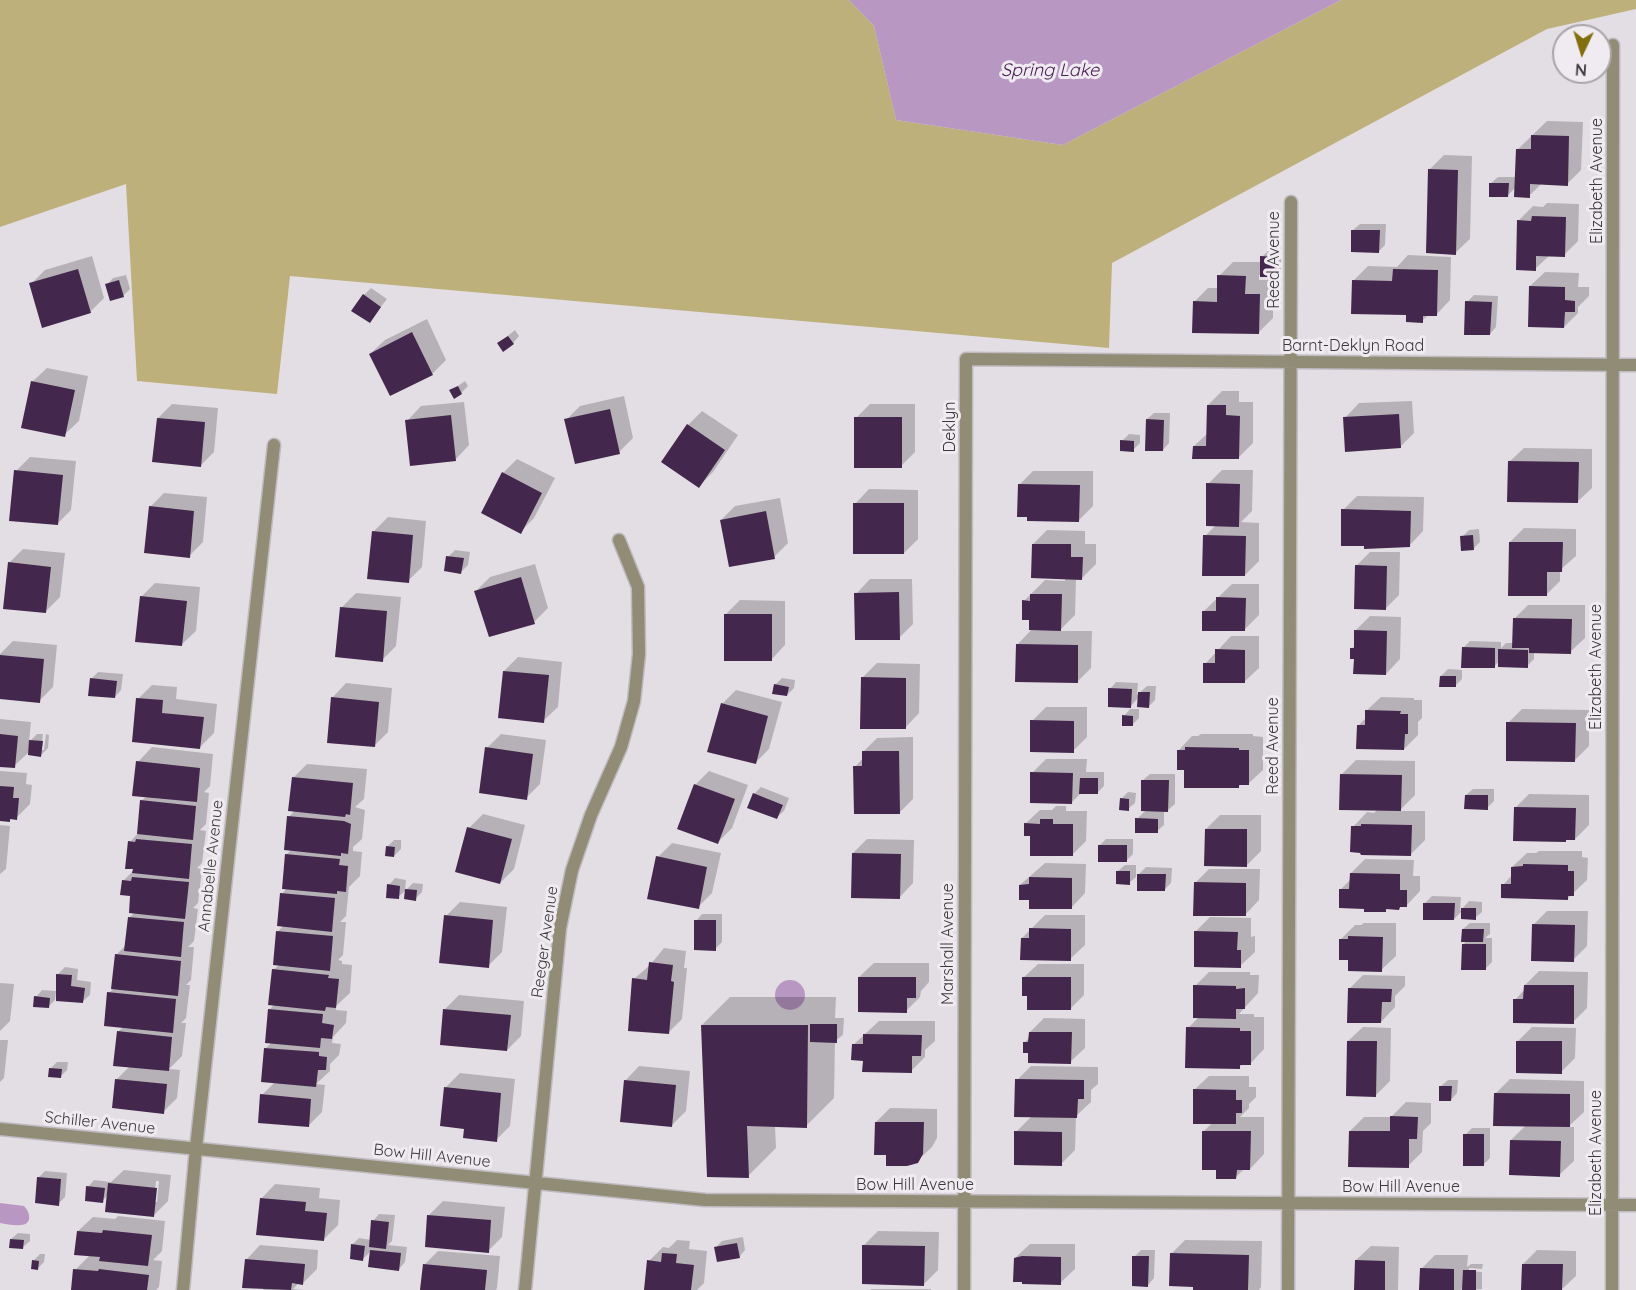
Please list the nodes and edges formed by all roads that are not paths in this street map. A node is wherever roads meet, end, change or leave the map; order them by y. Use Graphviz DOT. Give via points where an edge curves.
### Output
graph roads {
  1 [pos="1613,45"];
  2 [pos="1291,202"];
  3 [pos="1071,360"];
  4 [pos="1291,362"];
  5 [pos="1613,364"];
  6 [pos="1636,365"];
  7 [pos="274,446"];
  8 [pos="619,540"];
  9 [pos="966,599"];
  10 [pos="0,1129"];
  11 [pos="196,1148"];
  12 [pos="535,1183"];
  13 [pos="964,1202"];
  14 [pos="1288,1203"];
  15 [pos="1612,1205"];
  16 [pos="1636,1205"];
  17 [pos="183,1290"];
  18 [pos="525,1290"];
  19 [pos="964,1290"];
  20 [pos="1288,1290"];
  21 [pos="1612,1290"];
  1 -- 5 [label="street, Elizabeth Avenue"];
  2 -- 4 [label="street, Reed Avenue"];
  3 -- 4 [label="street, Barnt-Deklyn Road"];
  3 -- 9 [label="street, Deklyn" via="966,359"];
  4 -- 5 [label="street, Barnt-Deklyn Road"];
  4 -- 14 [label="street, Reed Avenue"];
  5 -- 6 [label="street, Barnt-Deklyn Road"];
  5 -- 15 [label="street, Elizabeth Avenue"];
  7 -- 11 [label="street, Annabelle Avenue"];
  8 -- 12 [label="street, Reeger Avenue" via="638,587 639,654 634,701 621,747 591,814 572,870 560,928"];
  9 -- 13 [label="street, Marshall Avenue"];
  10 -- 11 [label="street, Schiller Avenue"];
  11 -- 12 [label="street, Bow Hill Avenue"];
  11 -- 17 [label="street, Annabelle Avenue"];
  12 -- 13 [label="street, Bow Hill Avenue" via="705,1200"];
  12 -- 18 [label="street, Reeger Avenue"];
  13 -- 14 [label="street, Bow Hill Avenue"];
  13 -- 19 [label="street, Marshall Avenue"];
  14 -- 15 [label="street, Bow Hill Avenue"];
  14 -- 20 [label="street, Reed Avenue"];
  15 -- 16 [label="street, Bow Hill Avenue"];
  15 -- 21 [label="street, Elizabeth Avenue"];
}
